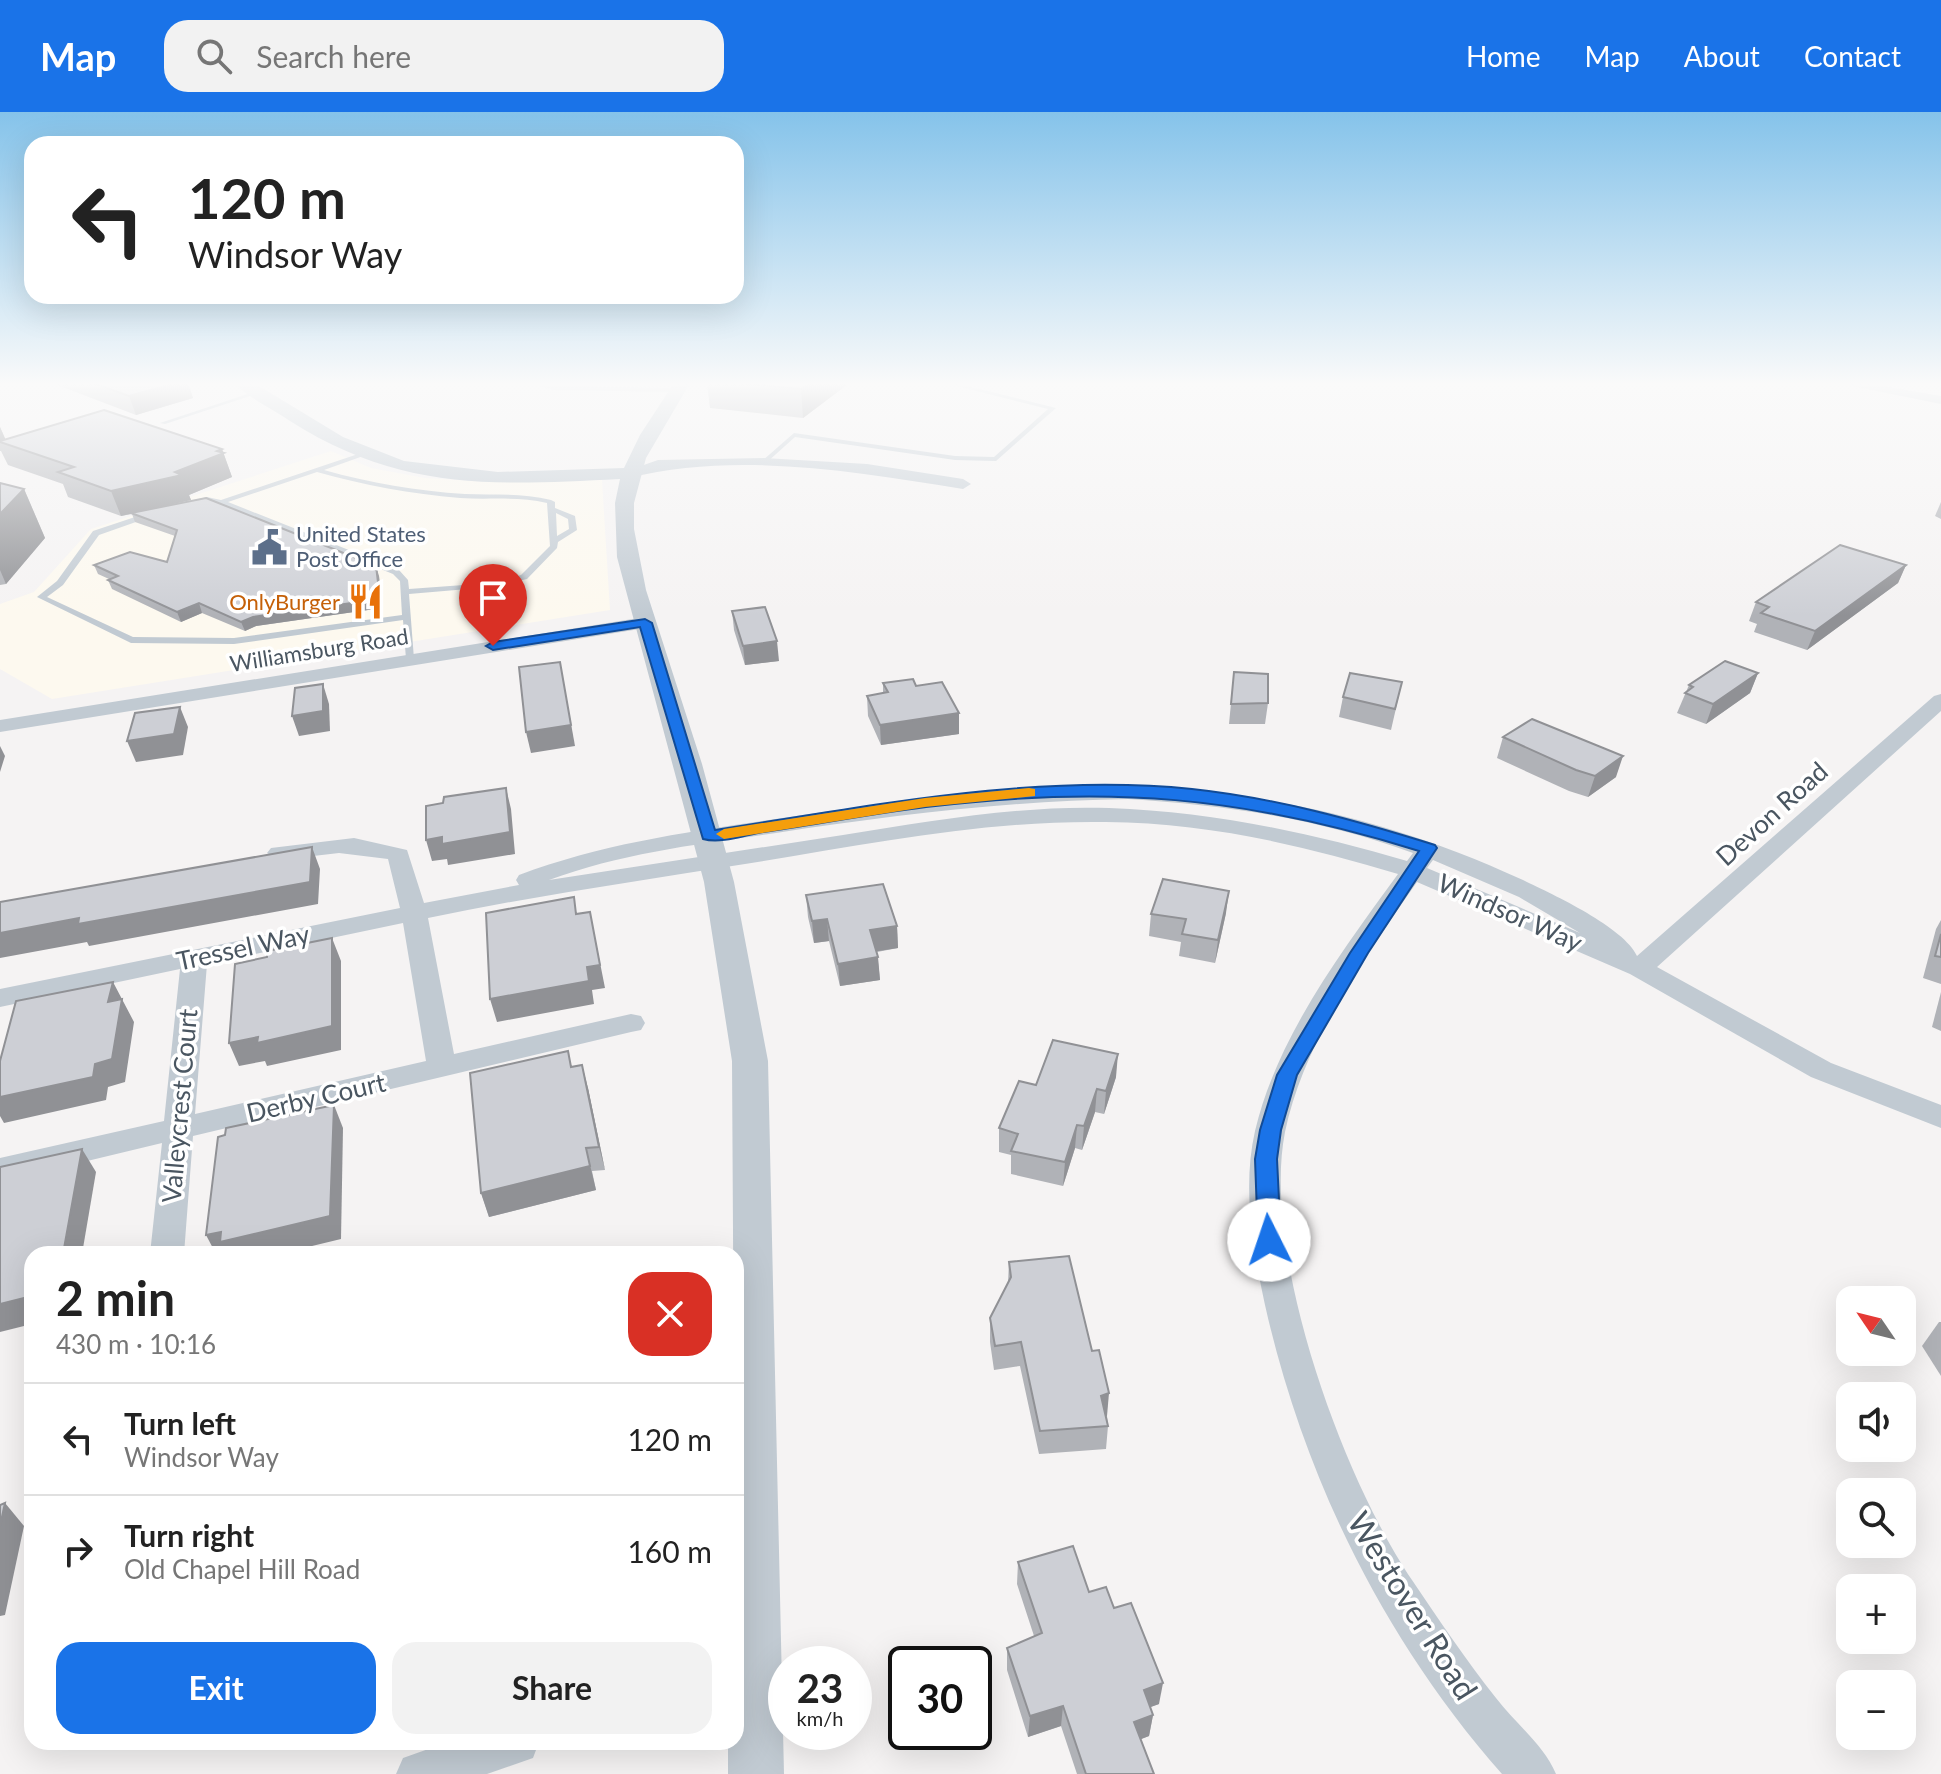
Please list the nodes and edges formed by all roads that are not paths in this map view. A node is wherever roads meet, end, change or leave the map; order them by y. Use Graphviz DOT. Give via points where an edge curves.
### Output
graph roads {
  1 [pos="345,461"];
  2 [pos="384,461"];
  3 [pos="635,461"];
  4 [pos="764,462"];
  5 [pos="318,470"];
  6 [pos="629,473"];
  7 [pos="963,484"];
  8 [pos="221,502"];
  9 [pos="552,509"];
  10 [pos="554,541"];
  11 [pos="405,592"];
  12 [pos="407,617"];
  13 [pos="645,623"];
  14 [pos="410,659"];
  15 [pos="1941,700"];
  16 [pos="0,726"];
  17 [pos="713,848"];
  18 [pos="250,858"];
  19 [pos="1421,860"];
  20 [pos="414,912"];
  21 [pos="194,958"];
  22 [pos="1639,968"];
  23 [pos="0,998"];
  24 [pos="631,1023"];
  25 [pos="442,1069"];
  26 [pos="1941,1117"];
  27 [pos="178,1130"];
  28 [pos="0,1170"];
  29 [pos="168,1246"];
  30 [pos="746,1667"];
  31 [pos="492,1750"];
  32 [pos="419,1774"];
  33 [pos="756,1774"];
  34 [pos="1533,1774"];
  1 -- 5 [label="lane"];
  2 -- 6 [label="street" via="455,474"];
  3 -- 6 [label="street"];
  4 -- 6 [label="street" via="650,465"];
  4 -- 7 [label="street" via="867,469"];
  5 -- 8 [label="lane"];
  5 -- 9 [label="lane" via="405,489 534,497 551,502"];
  6 -- 13 [label="street" via="622,516 625,552"];
  8 -- 11 [label="lane" via="396,572 403,577"];
  8 -- 12 [label="lane" via="189,501 100,531 60,583 41,597 131,640 234,641"];
  9 -- 10 [label="lane"];
  9 -- 10 [label="lane" via="572,518 573,530"];
  10 -- 11 [label="lane" via="524,577"];
  11 -- 12 [label="lane"];
  12 -- 14 [label="lane"];
  13 -- 14 [label="street, Williamsburg Road"];
  13 -- 17 [label="street"];
  14 -- 16 [label="street, Williamsburg Road"];
  15 -- 22 [label="street, Devon Road"];
  17 -- 19 [label="street, Windsor Way" via="1028,817 1107,815 1260,830"];
  17 -- 20 [label="street, Tressel Way"];
  17 -- 30 [label="street" via="740,977 750,1061"];
  18 -- 20 [label="street" via="328,844 373,845 399,855"];
  19 -- 22 [label="street, Windsor Way"];
  19 -- 34 [label="street, Westover Road" via="1287,1075 1266,1159 1272,1261 1300,1378 1336,1477 1380,1566 1472,1706"];
  20 -- 21 [label="street, Tressel Way"];
  20 -- 25 [label="street"];
  21 -- 23 [label="street, Tressel Way"];
  21 -- 27 [label="street, Valleycrest Court"];
  22 -- 26 [label="street, Windsor Way" via="1821,1070"];
  24 -- 25 [label="street, Derby Court"];
  25 -- 27 [label="street, Derby Court"];
  27 -- 28 [label="street, Derby Court"];
  27 -- 29 [label="street, Valleycrest Court"];
  30 -- 33 [label="street"];
  31 -- 32 [label="street"];
}
